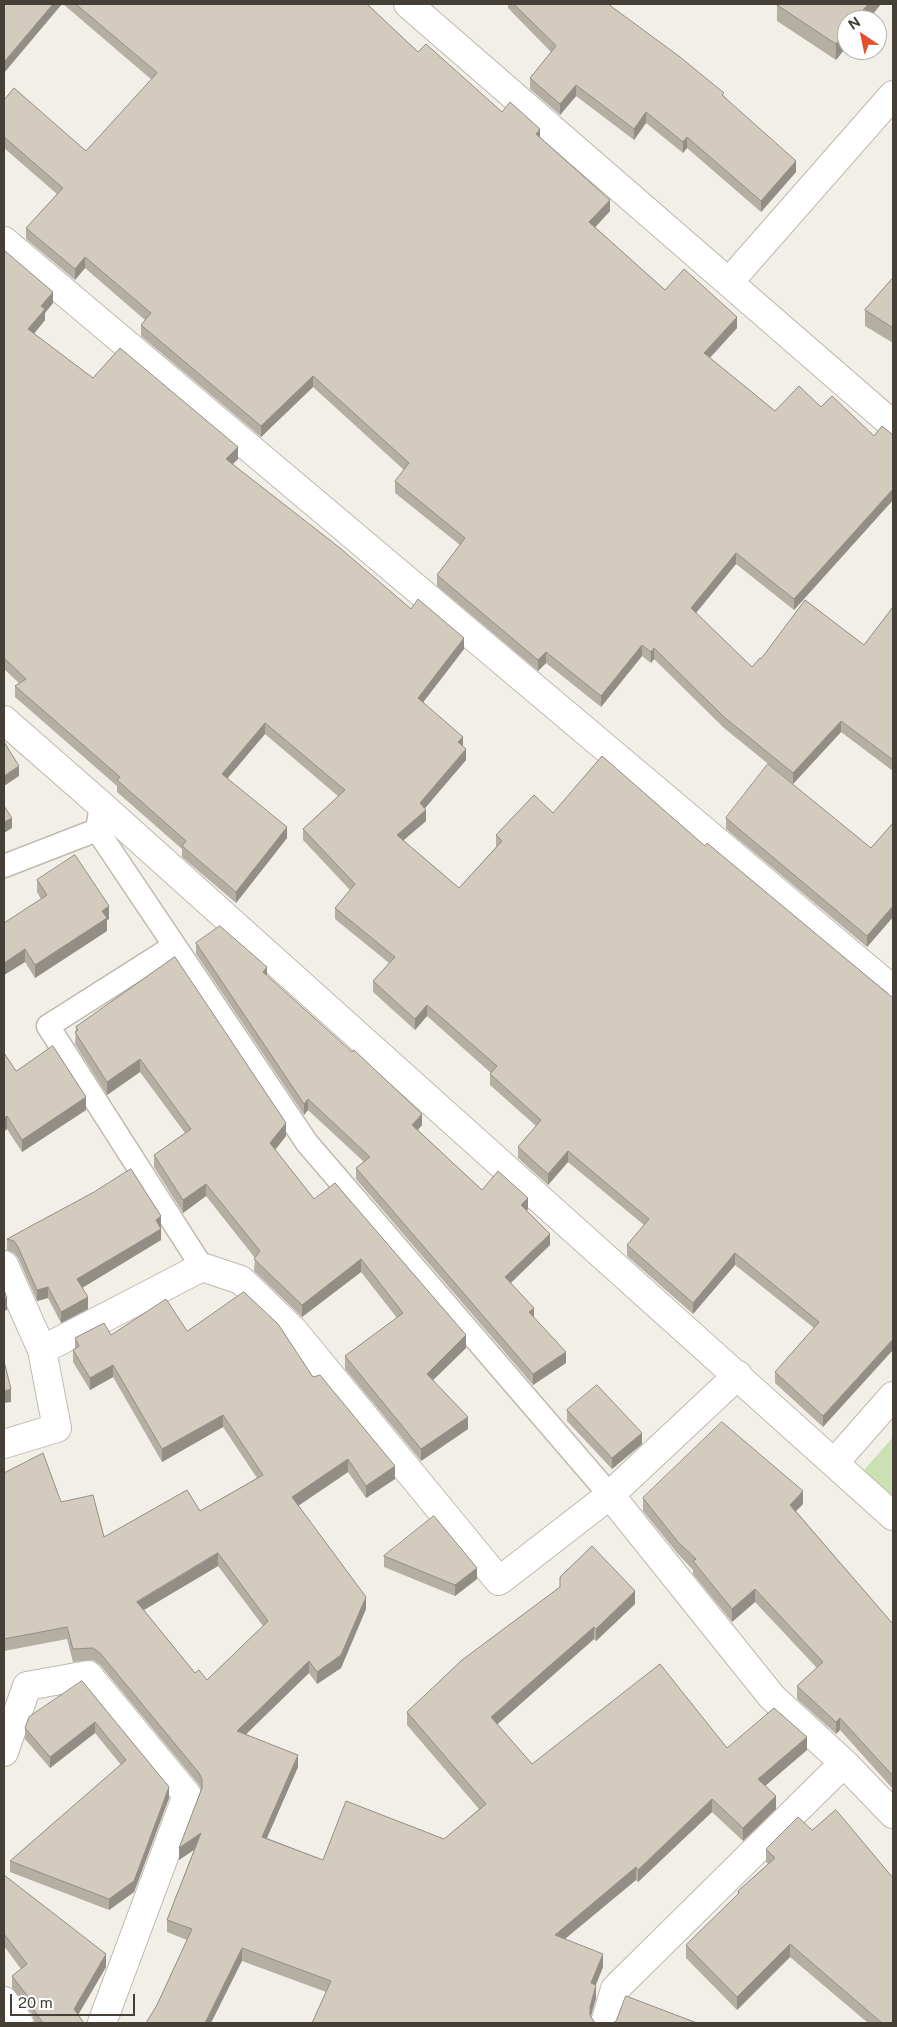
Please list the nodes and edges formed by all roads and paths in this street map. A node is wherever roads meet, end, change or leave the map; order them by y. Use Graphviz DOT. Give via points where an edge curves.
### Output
graph roads {
  1 [pos="408,4"];
  2 [pos="893,95"];
  3 [pos="4,241"];
  4 [pos="729,282"];
  5 [pos="893,425"];
  6 [pos="4,720"];
  7 [pos="99,818"];
  8 [pos="4,866"];
  9 [pos="174,946"];
  10 [pos="893,990"];
  11 [pos="4,1265"];
  12 [pos="202,1266"];
  13 [pos="42,1350"];
  14 [pos="738,1375"];
  15 [pos="893,1396"];
  16 [pos="4,1444"];
  17 [pos="835,1462"];
  18 [pos="610,1495"];
  19 [pos="893,1516"];
  20 [pos="4,1752"];
  21 [pos="844,1762"];
  22 [pos="893,1814"];
  23 [pos="4,2001"];
  24 [pos="20,2023"];
  25 [pos="102,2023"];
  26 [pos="605,2023"];
  1 -- 4 [label="street"];
  2 -- 4 [label="street"];
  3 -- 10 [label="street"];
  4 -- 5 [label="street"];
  6 -- 7 [label="street"];
  7 -- 8 [label="lane"];
  7 -- 9 [label="lane"];
  7 -- 14 [label="street"];
  9 -- 12 [label="lane" via="48,1026"];
  9 -- 18 [label="lane" via="307,1143"];
  11 -- 13 [label="street"];
  12 -- 13 [label="street"];
  12 -- 18 [label="street" via="241,1280 293,1330 499,1581"];
  13 -- 16 [label="street" via="57,1428"];
  14 -- 17 [label="street"];
  14 -- 18 [label="street"];
  15 -- 17 [label="street"];
  17 -- 19 [label="street"];
  18 -- 21 [label="street" via="772,1697"];
  20 -- 25 [label="street" via="27,1686 88,1675 186,1795"];
  21 -- 22 [label="street"];
  21 -- 26 [label="street" via="615,1989"];
  23 -- 24 [label="street"];
}
